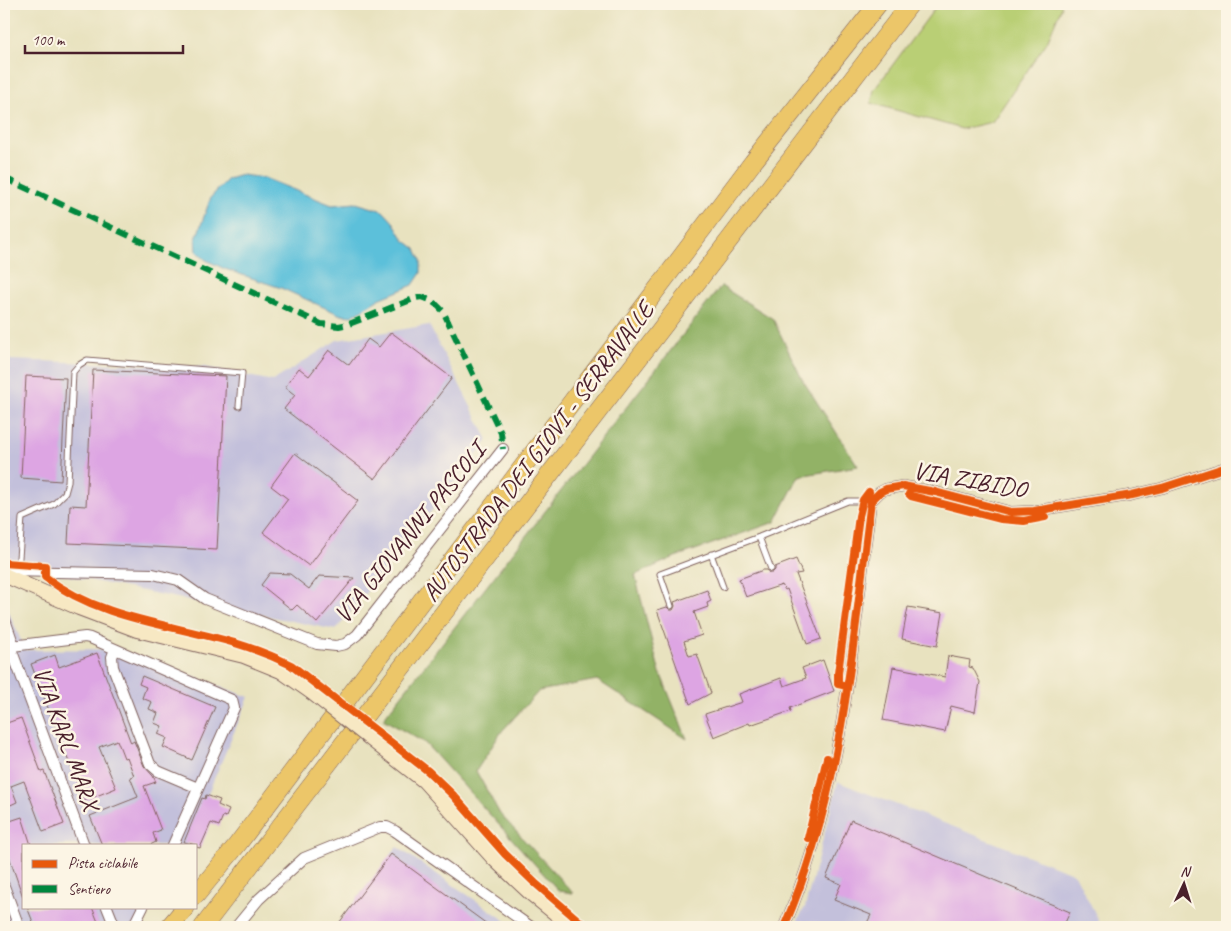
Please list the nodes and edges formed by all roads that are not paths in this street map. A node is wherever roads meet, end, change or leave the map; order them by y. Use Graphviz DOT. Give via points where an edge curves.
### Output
graph roads {
  1 [pos="878,4"];
  2 [pos="910,4"];
  3 [pos="239,406"];
  4 [pos="503,449"];
  5 [pos="1227,467"];
  6 [pos="871,501"];
  7 [pos="759,537"];
  8 [pos="711,554"];
  9 [pos="771,569"];
  10 [pos="18,571"];
  11 [pos="4,575"];
  12 [pos="4,582"];
  13 [pos="723,587"];
  14 [pos="671,606"];
  15 [pos="79,608"];
  16 [pos="4,616"];
  17 [pos="9,646"];
  18 [pos="115,649"];
  19 [pos="198,788"];
  20 [pos="84,844"];
  21 [pos="173,844"];
  22 [pos="4,886"];
  23 [pos="198,892"];
  24 [pos="107,908"];
  25 [pos="142,908"];
  26 [pos="185,908"];
  27 [pos="19,927"];
  28 [pos="114,927"];
  29 [pos="133,927"];
  30 [pos="170,927"];
  31 [pos="203,927"];
  32 [pos="236,927"];
  33 [pos="531,927"];
  34 [pos="572,927"];
  35 [pos="784,927"];
  1 -- 23 [label="highway, AUTOSTRADA DEI GIOVI - SERRAVALLE" via="753,162 237,845"];
  2 -- 31 [label="highway, AUTOSTRADA DEI GIOVI - SERRAVALLE"];
  3 -- 10 [label="lane" via="242,372 87,360 79,365 73,372 65,493 54,504 22,518"];
  4 -- 10 [label="street, VIA GIOVANNI PASCOLI" via="356,635 345,644 317,644 205,599 178,580 164,576"];
  5 -- 6 [label="street, VIA ZIBIDO" via="1132,496 1034,511 1011,512 903,486 886,489"];
  6 -- 7 [label="lane" via="848,501"];
  6 -- 35 [label="street" via="841,731 829,792 805,872"];
  7 -- 8 [label="lane"];
  7 -- 9 [label="lane"];
  8 -- 13 [label="lane"];
  8 -- 14 [label="lane" via="660,574"];
  10 -- 11 [label="street, VIA GIOVANNI PASCOLI"];
  11 -- 15 [label="main road"];
  12 -- 15 [label="main road"];
  15 -- 34 [label="main road, bridge" via="137,630 244,656 281,671 424,781 494,859"];
  16 -- 17 [label="street"];
  17 -- 18 [label="street" via="85,637"];
  17 -- 20 [label="street, VIA KARL MARX"];
  18 -- 19 [label="street" via="113,666 150,764 158,772"];
  18 -- 19 [label="street" via="232,700 234,708"];
  19 -- 21 [label="street"];
  22 -- 27 [label="street"];
  24 -- 28 [label="street"];
  25 -- 29 [label="street"];
  26 -- 30 [label="highway"];
  32 -- 33 [label="street" via="259,899 304,858 380,827 395,831"];
}
